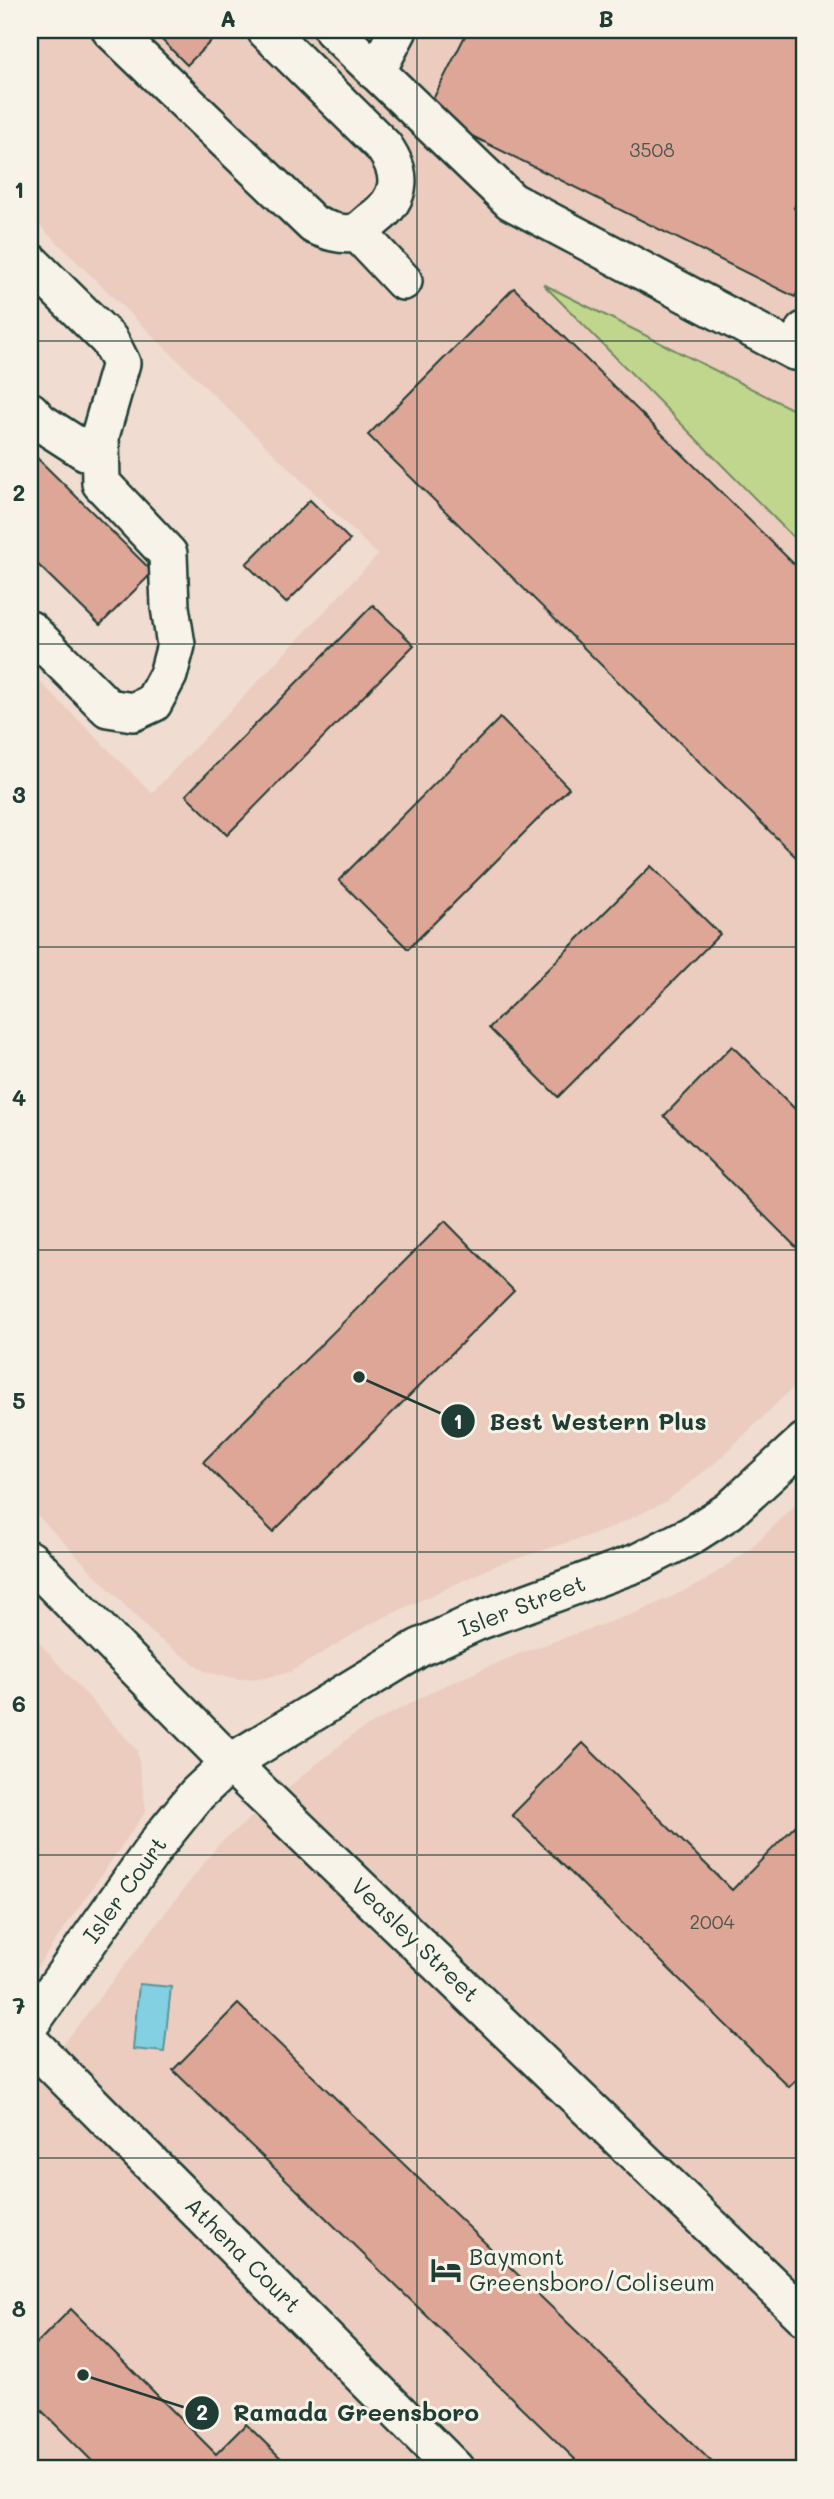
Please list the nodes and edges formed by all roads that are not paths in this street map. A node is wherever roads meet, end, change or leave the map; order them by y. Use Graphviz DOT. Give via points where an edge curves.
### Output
graph roads {
  1 [pos="111,30"];
  2 [pos="266,30"];
  3 [pos="333,30"];
  4 [pos="398,30"];
  5 [pos="376,72"];
  6 [pos="357,232"];
  7 [pos="30,262"];
  8 [pos="403,281"];
  9 [pos="804,331"];
  10 [pos="30,411"];
  11 [pos="100,436"];
  12 [pos="30,630"];
  13 [pos="804,1441"];
  14 [pos="30,1560"];
  15 [pos="230,1763"];
  16 [pos="30,2024"];
  17 [pos="30,2042"];
  18 [pos="804,2316"];
  19 [pos="455,2469"];
  1 -- 6 [label="street" via="314,225 331,232"];
  2 -- 6 [label="street" via="395,162 396,195 387,209"];
  3 -- 5 [label="street"];
  4 -- 5 [label="street"];
  5 -- 9 [label="street" via="511,201 794,351"];
  6 -- 8 [label="street"];
  7 -- 11 [label="street" via="108,340 121,363"];
  10 -- 11 [label="street" via="85,450"];
  11 -- 12 [label="street" via="102,482 168,554 176,645 168,675 153,703 133,712 108,708"];
  13 -- 15 [label="street, Isler Street" via="729,1511 690,1536 639,1562 478,1621 419,1648"];
  14 -- 15 [label="street, Veasley Street"];
  15 -- 16 [label="street, Isler Court" via="197,1794 159,1841"];
  15 -- 18 [label="street, Veasley Street"];
  17 -- 19 [label="street, Athena Court"];
}
